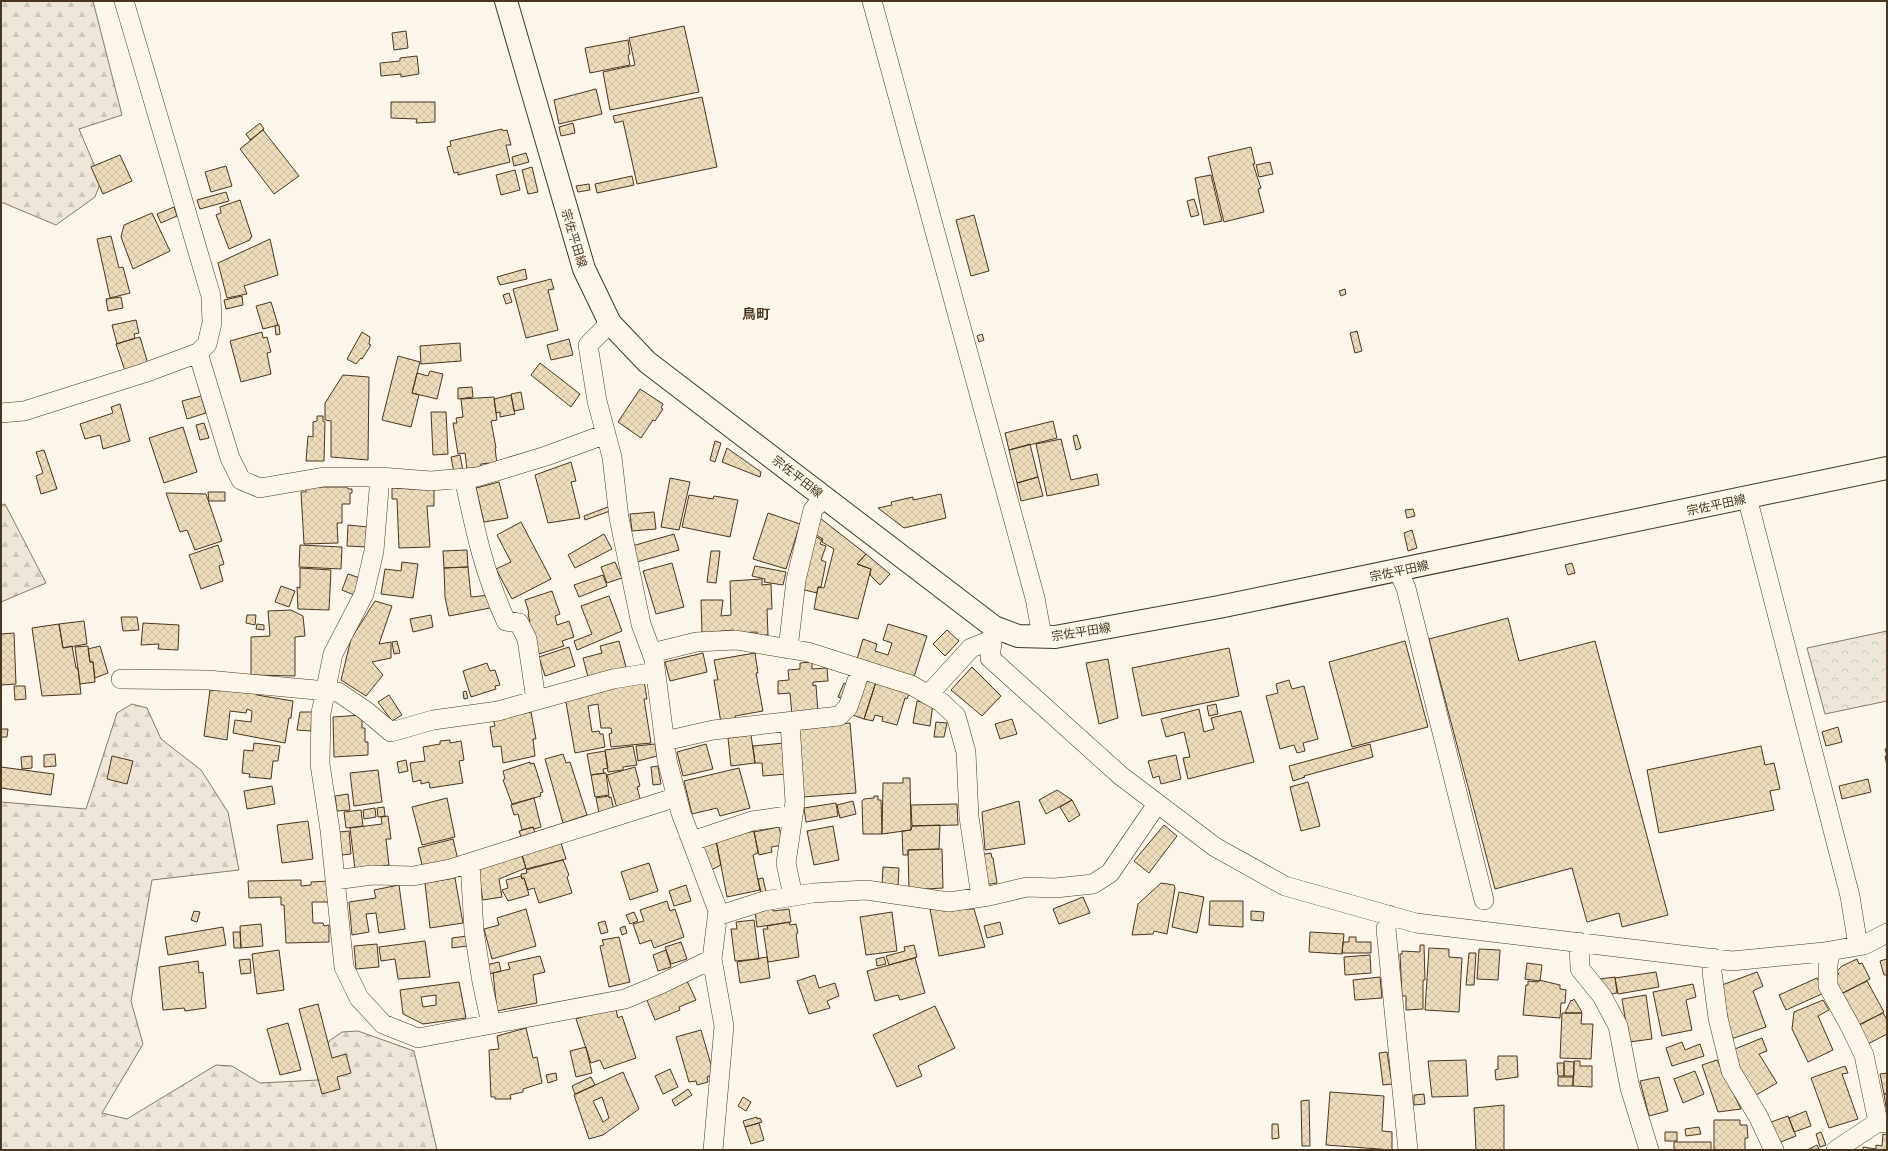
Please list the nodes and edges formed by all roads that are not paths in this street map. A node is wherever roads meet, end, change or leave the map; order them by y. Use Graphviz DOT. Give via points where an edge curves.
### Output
graph roads {
  1 [pos="124,1"];
  2 [pos="506,1"];
  3 [pos="872,1"];
  4 [pos="610,323"];
  5 [pos="198,353"];
  6 [pos="1,413"];
  7 [pos="606,434"];
  8 [pos="1887,468"];
  9 [pos="380,477"];
  10 [pos="464,478"];
  11 [pos="824,496"];
  12 [pos="1746,497"];
  13 [pos="1398,570"];
  14 [pos="993,634"];
  15 [pos="1042,636"];
  16 [pos="788,649"];
  17 [pos="652,653"];
  18 [pos="861,669"];
  19 [pos="656,672"];
  20 [pos="120,679"];
  21 [pos="326,690"];
  22 [pos="928,695"];
  23 [pos="536,700"];
  24 [pos="790,723"];
  25 [pos="665,741"];
  26 [pos="677,797"];
  27 [pos="1157,804"];
  28 [pos="793,815"];
  29 [pos="692,841"];
  30 [pos="470,863"];
  31 [pos="335,880"];
  32 [pos="793,896"];
  33 [pos="981,897"];
  34 [pos="1484,900"];
  35 [pos="1389,915"];
  36 [pos="717,916"];
  37 [pos="1887,932"];
  38 [pos="1578,942"];
  39 [pos="1858,946"];
  40 [pos="1830,951"];
  41 [pos="1713,958"];
  42 [pos="712,959"];
  43 [pos="491,1024"];
  44 [pos="1882,1123"];
  45 [pos="714,1150"];
  46 [pos="1408,1150"];
  47 [pos="1649,1150"];
  48 [pos="1774,1150"];
  49 [pos="1836,1150"];
  1 -- 5 [label="street" via="211,296 212,323 207,344"];
  2 -- 4 [label="main road, 宗佐平田線" via="584,269"];
  3 -- 15 [label="street" via="1035,598"];
  4 -- 7 [label="street" via="588,346 597,401"];
  4 -- 11 [label="main road, 宗佐平田線" via="647,362"];
  5 -- 6 [label="street" via="24,411"];
  5 -- 9 [label="street" via="230,458 241,480 260,488 324,477"];
  7 -- 10 [label="street" via="540,458 477,477"];
  7 -- 17 [label="street" via="612,457 619,518 641,624"];
  8 -- 12 [label="main road, 宗佐平田線"];
  9 -- 10 [label="street" via="431,481"];
  9 -- 21 [label="street" via="374,551 364,594 333,654"];
  10 -- 23 [label="street" via="477,541 492,590 506,621 518,623 527,639"];
  11 -- 14 [label="main road, 宗佐平田線"];
  11 -- 16 [label="street" via="813,510 796,580"];
  12 -- 13 [label="main road, 宗佐平田線"];
  12 -- 39 [label="street" via="1850,896"];
  13 -- 15 [label="main road, 宗佐平田線" via="1219,607 1055,637"];
  13 -- 34 [label="street" via="1406,588"];
  14 -- 15 [label="main road, 宗佐平田線"];
  14 -- 22 [label="street" via="971,648"];
  14 -- 27 [label="street" via="990,658 1121,776"];
  16 -- 17 [label="street" via="730,640 696,642"];
  16 -- 18 [label="street" via="808,652"];
  17 -- 19 [label="street"];
  18 -- 22 [label="street" via="911,685"];
  18 -- 24 [label="street" via="848,707 839,716"];
  19 -- 23 [label="street" via="613,679"];
  19 -- 25 [label="street"];
  20 -- 21 [label="street" via="208,680"];
  21 -- 23 [label="street" via="338,692 391,732 433,720 498,711"];
  21 -- 31 [label="street" via="321,713 320,764"];
  22 -- 33 [label="street" via="941,702 956,716 966,752 969,817"];
  24 -- 25 [label="street" via="713,730"];
  24 -- 28 [label="street" via="795,802"];
  25 -- 26 [label="street" via="667,760"];
  26 -- 29 [label="street"];
  26 -- 30 [label="street"];
  27 -- 33 [label="street" via="1110,873 1093,884 1055,888 1027,887"];
  27 -- 35 [label="street" via="1215,848 1285,886"];
  28 -- 29 [label="street" via="752,821"];
  28 -- 32 [label="street" via="786,863"];
  29 -- 36 [label="street" via="718,911"];
  30 -- 31 [label="street" via="450,870 413,876 372,875"];
  30 -- 43 [label="street" via="474,931"];
  31 -- 43 [label="street" via="344,967 359,998 384,1024 418,1038"];
  32 -- 33 [label="street" via="866,890 950,902"];
  32 -- 36 [label="street" via="764,901"];
  35 -- 38 [label="street" via="1416,923"];
  35 -- 46 [label="street" via="1386,929"];
  36 -- 42 [label="street"];
  37 -- 39 [label="street"];
  38 -- 41 [label="street"];
  38 -- 47 [label="street" via="1580,969 1602,996 1618,1026 1630,1088"];
  39 -- 40 [label="street"];
  40 -- 41 [label="street" via="1732,961"];
  40 -- 44 [label="street" via="1828,986 1864,1055"];
  41 -- 48 [label="street" via="1712,972 1718,1018 1731,1071 1758,1116"];
  42 -- 43 [label="street" via="624,999"];
  42 -- 45 [label="street" via="724,1026"];
  44 -- 49 [label="street"];
}
